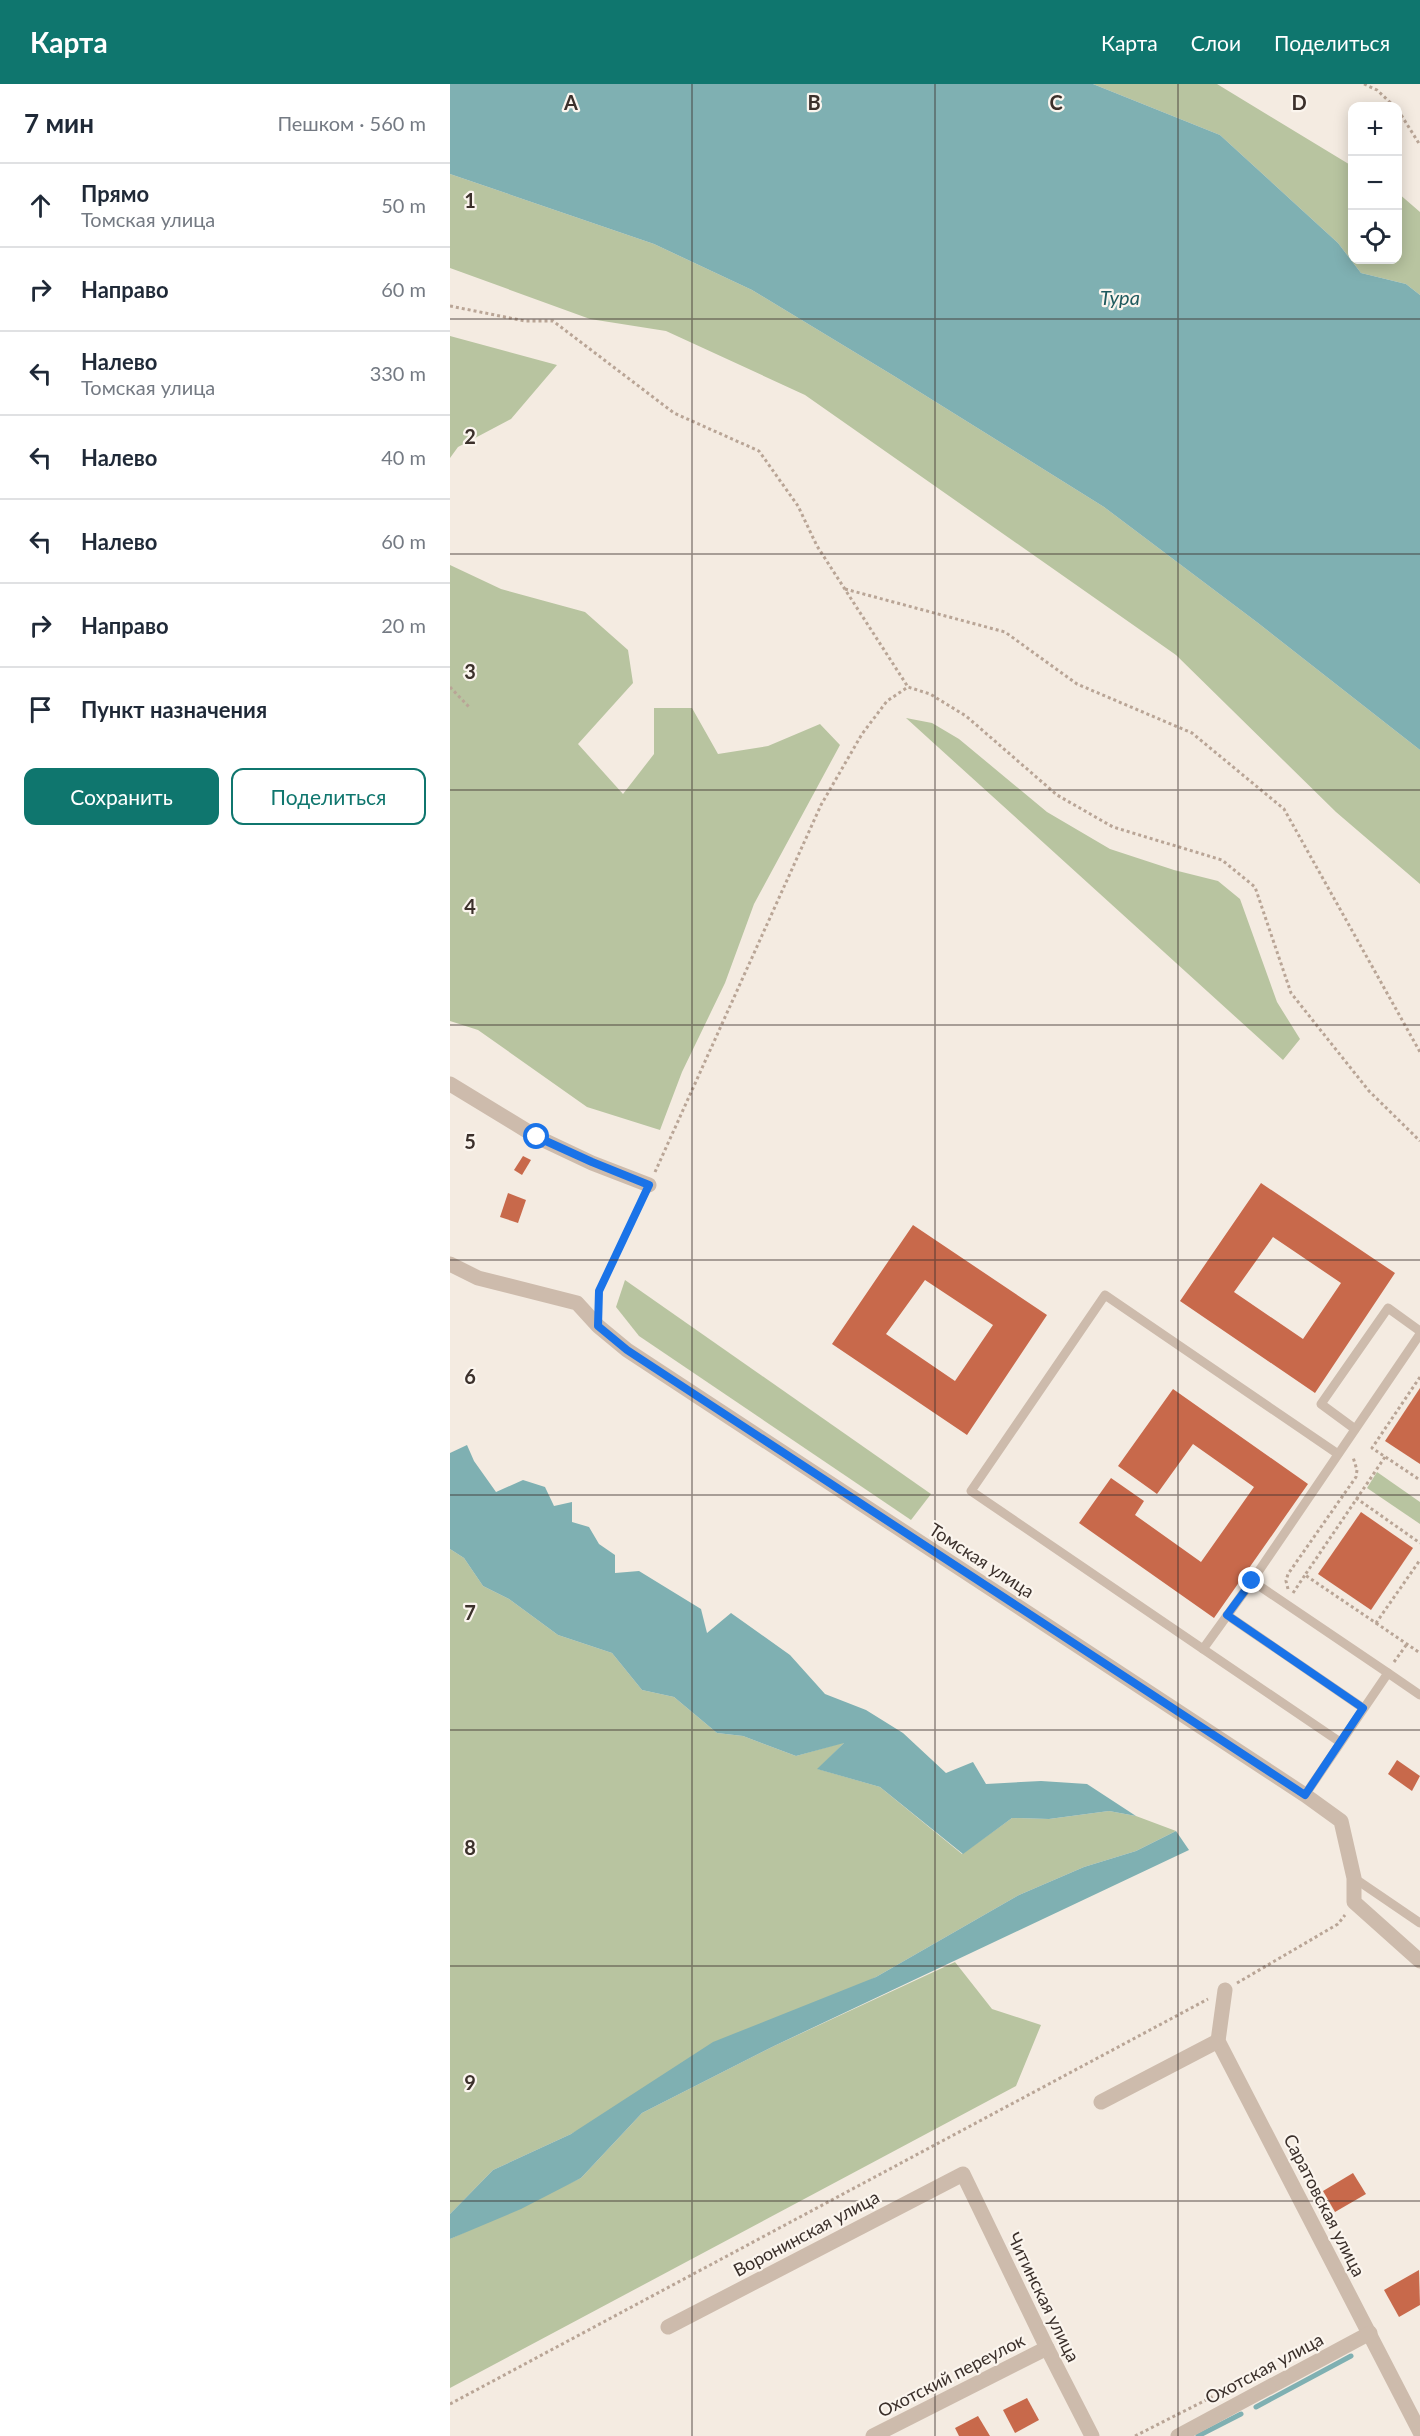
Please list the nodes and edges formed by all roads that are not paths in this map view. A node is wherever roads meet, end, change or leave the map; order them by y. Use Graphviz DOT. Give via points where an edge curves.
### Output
graph roads {
  1 [pos="450,1084"];
  2 [pos="649,1185"];
  3 [pos="450,1264"];
  4 [pos="1420,1333"];
  5 [pos="1355,1429"];
  6 [pos="1338,1454"];
  7 [pos="1252,1581"];
  8 [pos="1227,1615"];
  9 [pos="1203,1649"];
  10 [pos="1388,1673"];
  11 [pos="1420,1695"];
  12 [pos="1363,1708"];
  13 [pos="1340,1742"];
  14 [pos="1305,1795"];
  15 [pos="1354,1878"];
  16 [pos="1420,1923"];
  17 [pos="1420,1961"];
  18 [pos="1225,1990"];
  19 [pos="1218,2041"];
  20 [pos="1101,2102"];
  21 [pos="963,2174"];
  22 [pos="668,2327"];
  23 [pos="1370,2333"];
  24 [pos="1047,2348"];
  25 [pos="1420,2432"];
  26 [pos="873,2436"];
  27 [pos="1092,2436"];
  28 [pos="1178,2436"];
  1 -- 2 [label="street" via="537,1137"];
  3 -- 14 [label="street, Томская улица" via="478,1278 577,1303 627,1350"];
  4 -- 5 [label="lane"];
  4 -- 5 [label="lane" via="1388,1308 1321,1404"];
  5 -- 6 [label="lane"];
  6 -- 7 [label="lane"];
  6 -- 9 [label="lane" via="1105,1295 1098,1305 971,1491"];
  7 -- 8 [label="lane"];
  7 -- 10 [label="lane"];
  8 -- 9 [label="lane"];
  8 -- 12 [label="lane"];
  9 -- 13 [label="lane"];
  10 -- 11 [label="lane"];
  10 -- 12 [label="lane"];
  12 -- 13 [label="lane"];
  13 -- 14 [label="lane"];
  14 -- 15 [label="street, Томская улица" via="1341,1821"];
  15 -- 16 [label="lane"];
  15 -- 17 [label="street, Томская улица" via="1354,1902"];
  18 -- 19 [label="street"];
  19 -- 20 [label="street"];
  19 -- 23 [label="street, Саратовская улица"];
  21 -- 22 [label="street, Воронинская улица"];
  21 -- 24 [label="street, Читинская улица"];
  23 -- 25 [label="street, Саратовская улица"];
  23 -- 28 [label="street, Охотская улица"];
  24 -- 26 [label="street, Охотский переулок"];
  24 -- 27 [label="street, Читинская улица"];
}
